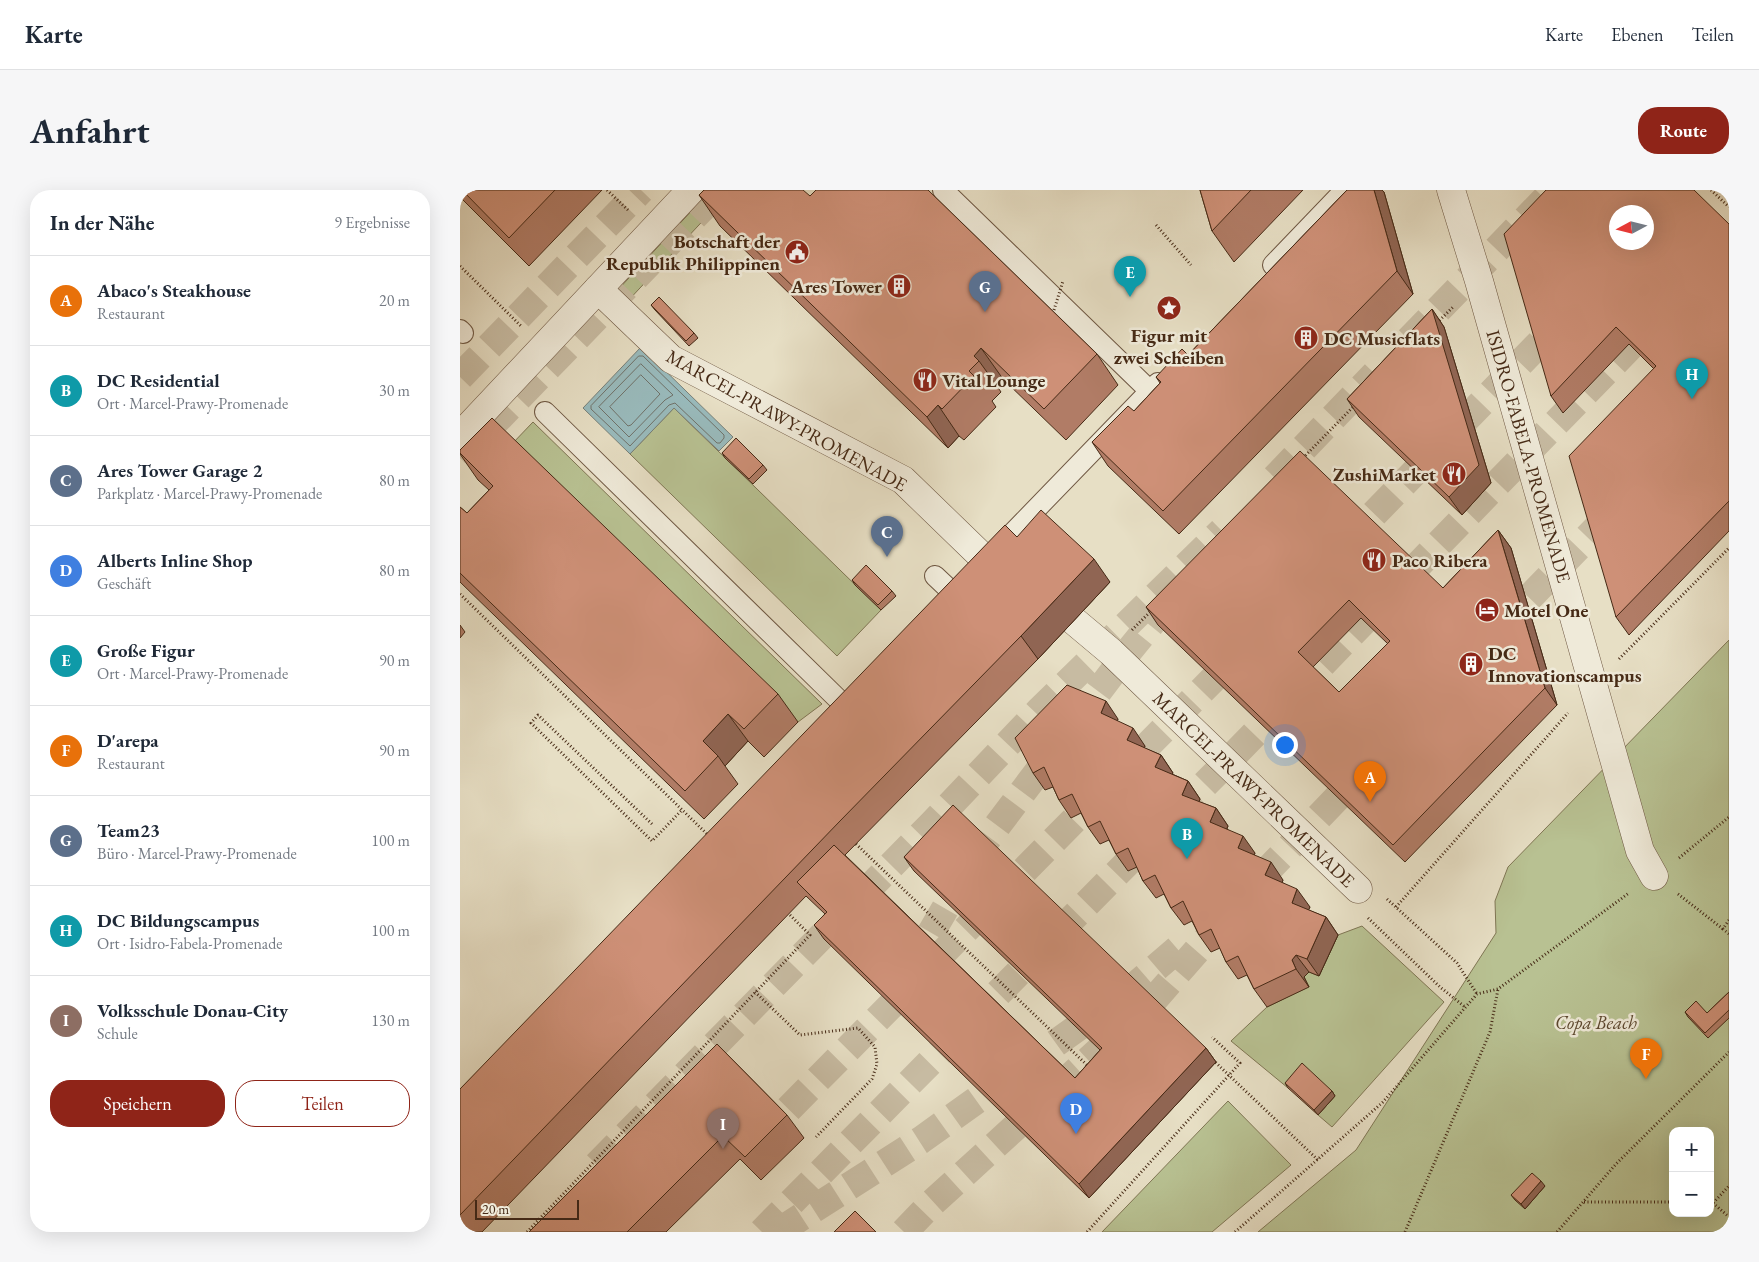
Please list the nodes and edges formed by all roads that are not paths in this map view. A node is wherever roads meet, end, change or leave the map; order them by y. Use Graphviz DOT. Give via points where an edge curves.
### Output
graph roads {
  1 [pos="690,190"];
  2 [pos="943,190"];
  3 [pos="1344,190"];
  4 [pos="1451,190"];
  5 [pos="1273,265"];
  6 [pos="598,289"];
  7 [pos="544,412"];
  8 [pos="460,436"];
  9 [pos="1007,539"];
  10 [pos="998,572"];
  11 [pos="935,576"];
  12 [pos="953,594"];
  13 [pos="1074,621"];
  14 [pos="866,685"];
  15 [pos="1654,876"];
  16 [pos="1358,889"];
  1 -- 6 [label="street"];
  2 -- 9 [label="lane" via="1154,388"];
  3 -- 5 [label="lane"];
  4 -- 15 [label="street, ISIDRO-FABELA-PROMENADE" via="1640,851"];
  6 -- 8 [label="street"];
  6 -- 10 [label="street, MARCEL-PRAWY-PROMENADE" via="671,359 903,480"];
  7 -- 14 [label="lane" via="845,712"];
  11 -- 12 [label="lane"];
  13 -- 16 [label="street, MARCEL-PRAWY-PROMENADE" via="1111,652"];
}
